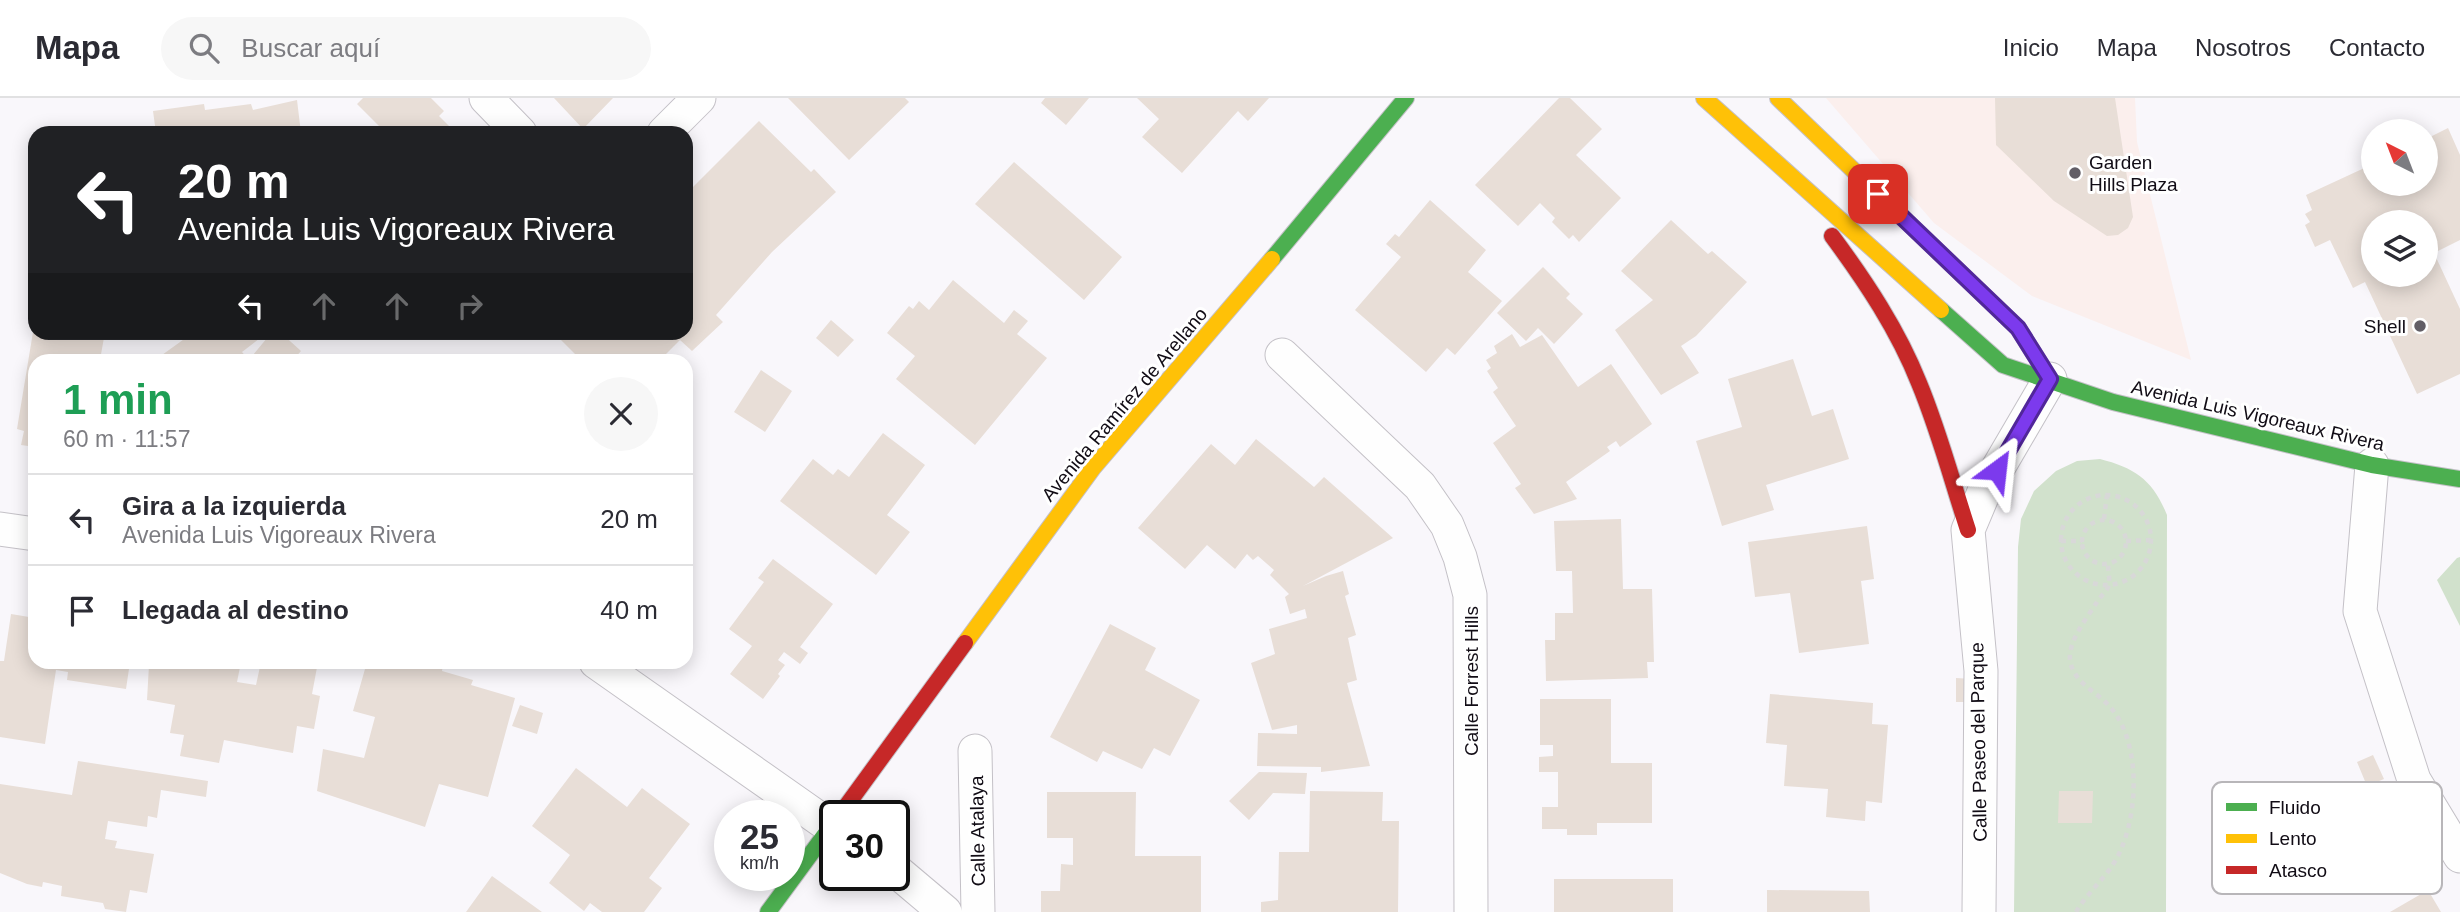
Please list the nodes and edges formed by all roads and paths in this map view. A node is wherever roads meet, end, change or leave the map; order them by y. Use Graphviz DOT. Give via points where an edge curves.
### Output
graph roads {
  1 [pos="485,98"];
  2 [pos="699,98"];
  3 [pos="1406,98"];
  4 [pos="1704,98"];
  5 [pos="1779,98"];
  6 [pos="513,126"];
  7 [pos="671,126"];
  8 [pos="1773,160"];
  9 [pos="1282,355"];
  10 [pos="2050,379"];
  11 [pos="2372,465"];
  12 [pos="2460,479"];
  13 [pos="2107,495"];
  14 [pos="2104,519"];
  15 [pos="0,528"];
  16 [pos="1968,530"];
  17 [pos="28,533"];
  18 [pos="2151,540"];
  19 [pos="2060,541"];
  20 [pos="2082,541"];
  21 [pos="2126,541"];
  22 [pos="2108,563"];
  23 [pos="2109,586"];
  24 [pos="607,669"];
  25 [pos="975,751"];
  26 [pos="2415,782"];
  27 [pos="850,800"];
  28 [pos="819,810"];
  29 [pos="2442,826"];
  30 [pos="819,843"];
  31 [pos="2460,856"];
  32 [pos="910,882"];
  33 [pos="768,912"];
  34 [pos="945,912"];
  35 [pos="978,912"];
  36 [pos="1471,912"];
  37 [pos="1979,912"];
  38 [pos="2076,912"];
  1 -- 6 [label="street"];
  2 -- 7 [label="street"];
  3 -- 27 [label="main road, Avenida Ramírez de Arellano" via="1093,468"];
  4 -- 8 [label="main road, Avenida Luis Vigoreaux Rivera"];
  5 -- 10 [label="main road" via="2018,328"];
  8 -- 10 [label="main road, Avenida Luis Vigoreaux Rivera" via="2004,365"];
  8 -- 16 [label="main road" via="1863,275 1894,330 1926,400"];
  9 -- 36 [label="street, Calle Forrest Hills" via="1420,486 1447,525 1460,557 1470,595"];
  10 -- 11 [label="main road, Avenida Luis Vigoreaux Rivera" via="2113,402"];
  10 -- 16 [label="street" via="1984,492"];
  11 -- 12 [label="main road, Avenida Luis Vigoreaux Rivera"];
  11 -- 26 [label="street" via="2360,611"];
  13 -- 14 [label="path"];
  13 -- 18 [label="path" via="2139,508"];
  13 -- 19 [label="path" via="2083,501 2072,511"];
  14 -- 20 [label="path" via="2087,528"];
  14 -- 21 [label="path" via="2117,524"];
  15 -- 17 [label="street"];
  16 -- 37 [label="street, Calle Paseo del Parque" via="1981,671"];
  18 -- 21 [label="path"];
  18 -- 23 [label="path" via="2151,550 2135,575"];
  19 -- 20 [label="path"];
  19 -- 23 [label="path" via="2069,567 2080,578"];
  20 -- 22 [label="path" via="2093,561"];
  21 -- 22 [label="path" via="2121,556"];
  22 -- 23 [label="path"];
  23 -- 38 [label="path" via="2074,641 2070,658 2074,674 2112,709 2131,747 2132,805 2113,865"];
  24 -- 28 [label="street"];
  25 -- 35 [label="street, Calle Atalaya"];
  29 -- 31 [label="street"];
  30 -- 33 [label="main road, Avenida Ramírez de Arellano"];
  32 -- 34 [label="street"];
}
